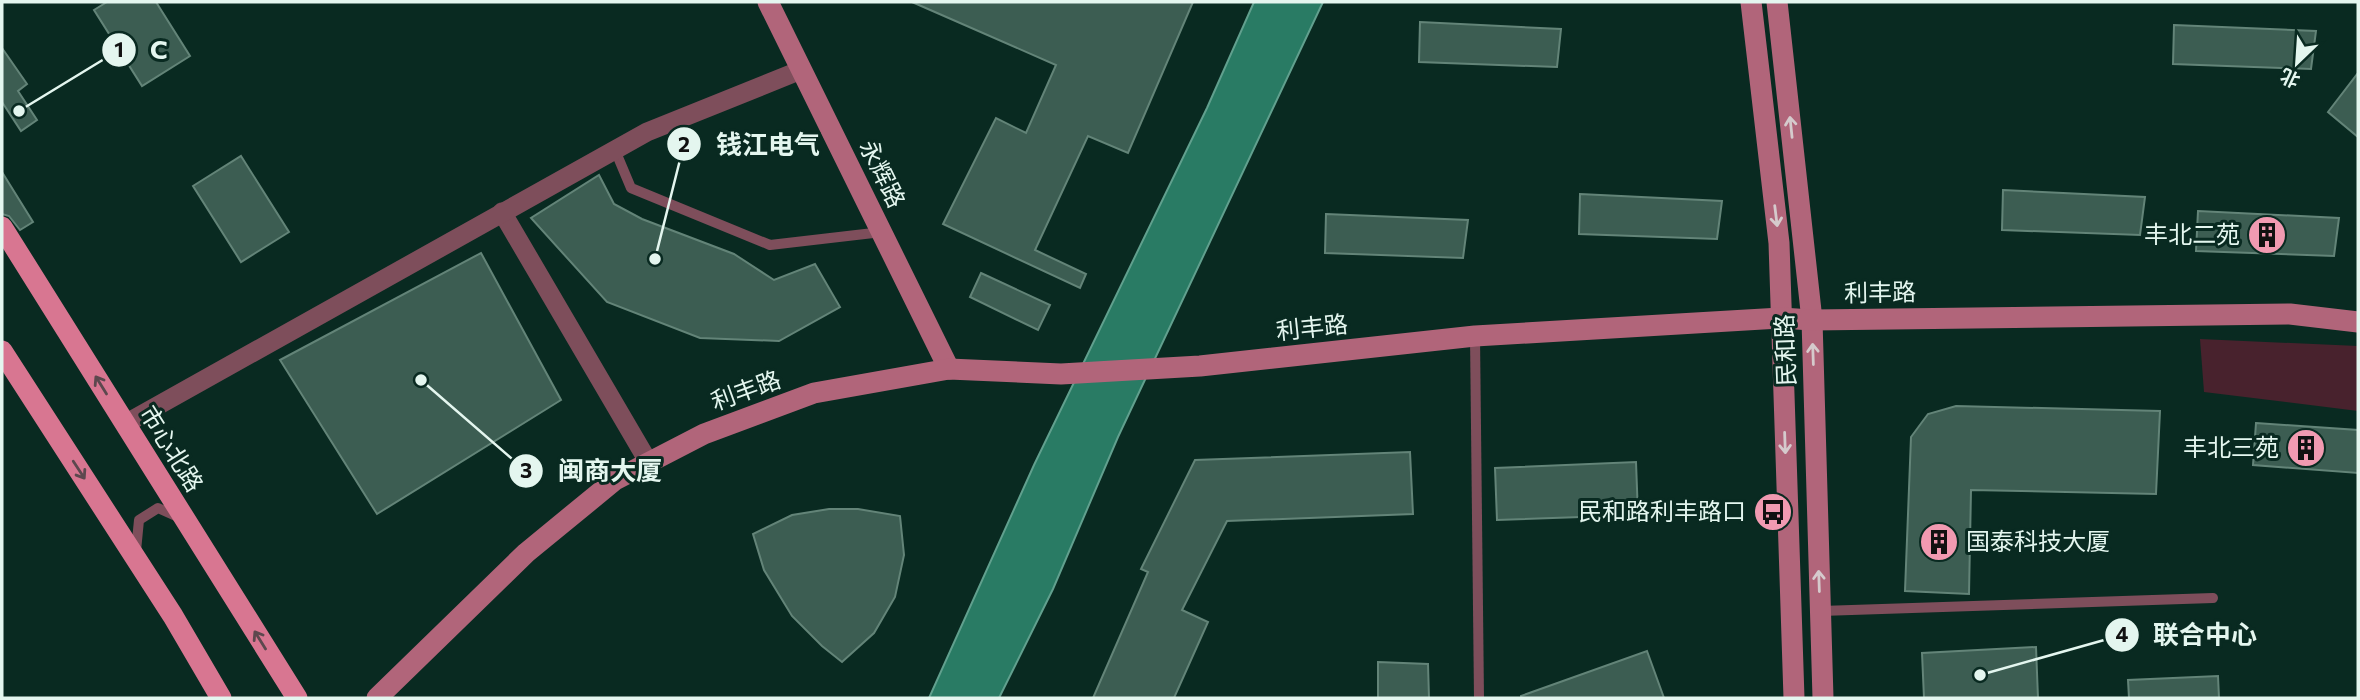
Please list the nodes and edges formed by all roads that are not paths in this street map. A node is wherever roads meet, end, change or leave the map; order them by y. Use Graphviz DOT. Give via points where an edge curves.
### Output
graph roads {
  1 [pos="768,2"];
  2 [pos="1751,2"];
  3 [pos="1777,2"];
  4 [pos="801,69"];
  5 [pos="615,150"];
  6 [pos="502,212"];
  7 [pos="2,227"];
  8 [pos="882,232"];
  9 [pos="1781,318"];
  10 [pos="1812,320"];
  11 [pos="2358,321"];
  12 [pos="1475,336"];
  13 [pos="2,351"];
  14 [pos="949,369"];
  15 [pos="125,424"];
  16 [pos="649,463"];
  17 [pos="185,520"];
  18 [pos="135,558"];
  19 [pos="2213,597"];
  20 [pos="1820,611"];
  21 [pos="1792,697"];
  22 [pos="221,698"];
  23 [pos="297,698"];
  24 [pos="377,698"];
  25 [pos="1479,698"];
  26 [pos="1823,698"];
  1 -- 4 [label="street, 永辉路"];
  2 -- 9 [label="street, 民和路, one-way" via="1779,243"];
  10 -- 3 [label="street, 民和路, one-way"];
  4 -- 5 [label="street" via="647,132"];
  4 -- 8 [label="street, 永辉路"];
  5 -- 6 [label="street"];
  5 -- 8 [label="lane" via="631,188 770,245"];
  6 -- 15 [label="street"];
  6 -- 16 [label="street"];
  15 -- 7 [label="main road, 市心北路, one-way"];
  8 -- 14 [label="street, 永辉路"];
  9 -- 10 [label="street, 利丰路"];
  9 -- 12 [label="street, 利丰路"];
  9 -- 21 [label="street, 民和路, one-way"];
  10 -- 11 [label="street, 利丰路" via="2290,314"];
  20 -- 10 [label="street, 民和路, one-way"];
  12 -- 14 [label="street, 利丰路" via="1200,366 1061,374"];
  12 -- 25 [label="lane"];
  13 -- 18 [label="main road, one-way"];
  14 -- 16 [label="street, 利丰路" via="814,393 704,435"];
  15 -- 17 [label="main road, 市心北路"];
  16 -- 24 [label="street, 利丰路" via="615,480 526,553"];
  17 -- 18 [label="lane" via="158,508 139,520"];
  23 -- 17 [label="main road, 市心北路, one-way"];
  18 -- 22 [label="main road"];
  19 -- 20 [label="lane"];
  20 -- 26 [label="street, 民和路"];
}
